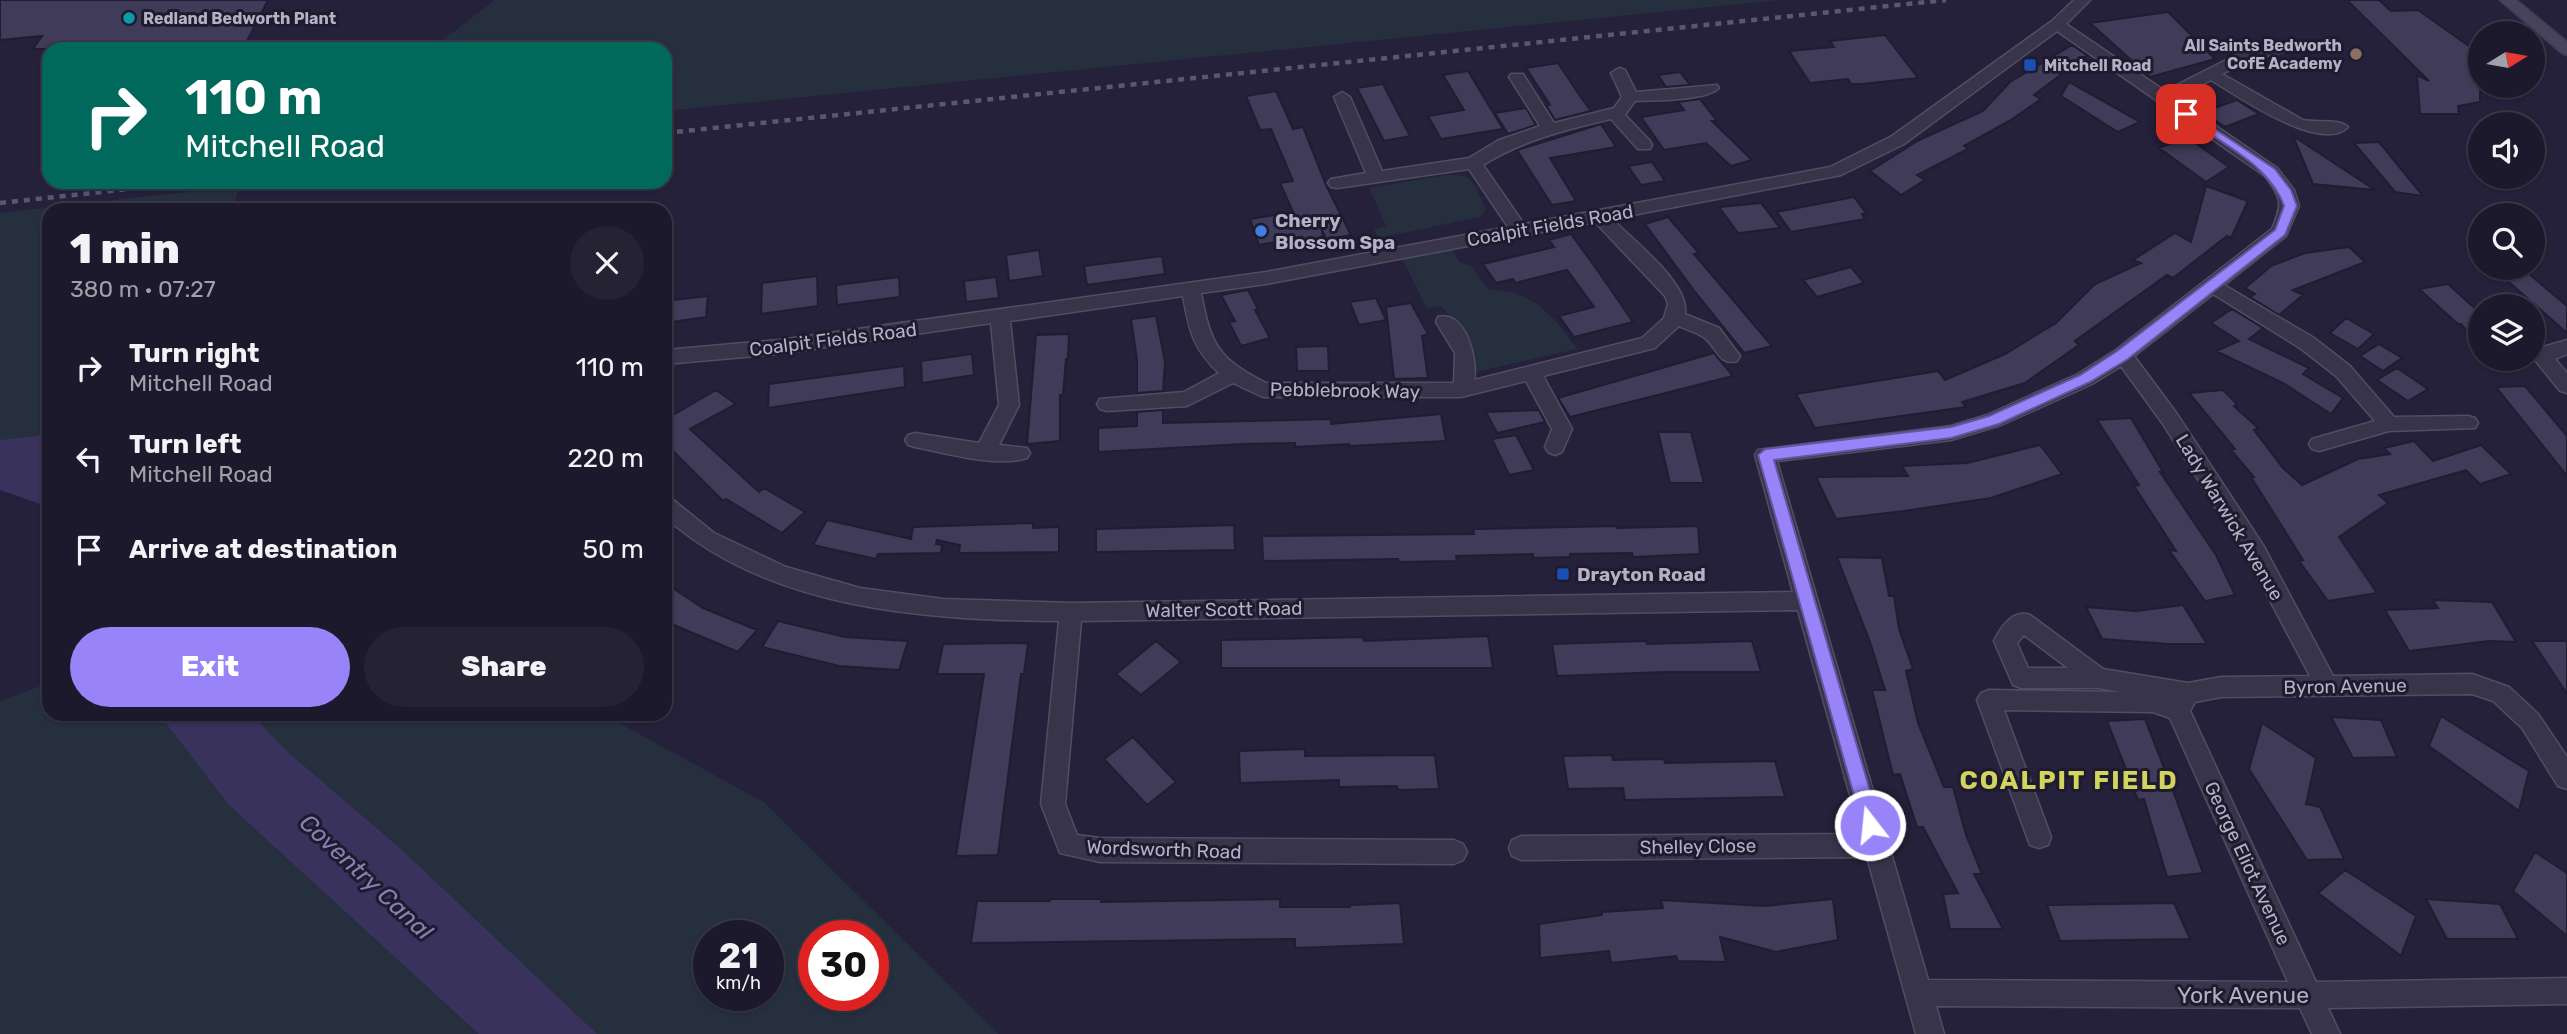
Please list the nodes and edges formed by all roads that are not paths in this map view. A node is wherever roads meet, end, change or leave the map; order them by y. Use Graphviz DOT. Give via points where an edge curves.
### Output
graph roads {
  1 [pos="2083,0"];
  2 [pos="2507,0"];
  3 [pos="2057,24"];
  4 [pos="2282,48"];
  5 [pos="2567,50"];
  6 [pos="1619,73"];
  7 [pos="2213,75"];
  8 [pos="1517,77"];
  9 [pos="1711,88"];
  10 [pos="1342,97"];
  11 [pos="1630,97"];
  12 [pos="2164,98"];
  13 [pos="1614,113"];
  14 [pos="2340,127"];
  15 [pos="1550,129"];
  16 [pos="1644,145"];
  17 [pos="1473,163"];
  18 [pos="1376,177"];
  19 [pos="1337,183"];
  20 [pos="1599,216"];
  21 [pos="1520,231"];
  22 [pos="2211,285"];
  23 [pos="1191,289"];
  24 [pos="1000,316"];
  25 [pos="1674,317"];
  26 [pos="1445,322"];
  27 [pos="2567,347"];
  28 [pos="2123,355"];
  29 [pos="672,356"];
  30 [pos="1730,356"];
  31 [pos="1531,373"];
  32 [pos="1233,374"];
  33 [pos="2567,386"];
  34 [pos="1461,390"];
  35 [pos="1107,404"];
  36 [pos="2468,423"];
  37 [pos="2389,424"];
  38 [pos="915,440"];
  39 [pos="2319,444"];
  40 [pos="1555,447"];
  41 [pos="985,452"];
  42 [pos="1020,453"];
  43 [pos="672,511"];
  44 [pos="1807,601"];
  45 [pos="1071,612"];
  46 [pos="2098,678"];
  47 [pos="2327,686"];
  48 [pos="2183,702"];
  49 [pos="2567,778"];
  50 [pos="2039,837"];
  51 [pos="1876,845"];
  52 [pos="1521,848"];
  53 [pos="1454,852"];
  54 [pos="2567,990"];
  55 [pos="1918,993"];
  56 [pos="2308,995"];
  57 [pos="1930,1034"];
  58 [pos="2326,1034"];
  1 -- 3 [label="street, Coalpit Fields Road"];
  2 -- 5 [label="main road"];
  3 -- 12 [label="street"];
  3 -- 20 [label="street, Coalpit Fields Road" via="1898,140 1835,171"];
  4 -- 7 [label="street" via="2245,56"];
  6 -- 11 [label="street"];
  7 -- 12 [label="street"];
  7 -- 14 [label="street" via="2298,124"];
  8 -- 15 [label="street"];
  9 -- 11 [label="street"];
  10 -- 18 [label="street"];
  11 -- 13 [label="street"];
  12 -- 22 [label="street" via="2271,172 2291,206 2280,232"];
  13 -- 15 [label="street"];
  13 -- 16 [label="street"];
  15 -- 17 [label="street" via="1505,144"];
  17 -- 18 [label="street"];
  17 -- 21 [label="street"];
  18 -- 19 [label="street"];
  20 -- 21 [label="street, Coalpit Fields Road"];
  20 -- 25 [label="street" via="1665,279 1675,293 1678,311"];
  21 -- 23 [label="street, Coalpit Fields Road"];
  22 -- 28 [label="street"];
  22 -- 37 [label="street" via="2334,364"];
  23 -- 24 [label="street, Coalpit Fields Road"];
  23 -- 32 [label="street, Pebblebrook Way" via="1209,354"];
  24 -- 29 [label="street, Coalpit Fields Road" via="779,347"];
  24 -- 41 [label="street" via="1009,405"];
  25 -- 30 [label="street" via="1712,333"];
  25 -- 31 [label="street, Pebblebrook Way" via="1667,330 1648,343"];
  26 -- 34 [label="street" via="1462,341 1468,372"];
  27 -- 33 [label="street" via="2546,353 2545,360"];
  28 -- 44 [label="street" via="2085,379 1994,420 1951,433 1765,455"];
  28 -- 47 [label="street, Lady Warwick Avenue" via="2171,419 2255,551"];
  31 -- 34 [label="street, Pebblebrook Way"];
  31 -- 40 [label="street" via="1562,429"];
  32 -- 34 [label="street, Pebblebrook Way" via="1263,390"];
  32 -- 35 [label="street" via="1187,399"];
  36 -- 37 [label="street"];
  37 -- 39 [label="street"];
  38 -- 41 [label="street"];
  41 -- 42 [label="street"];
  43 -- 45 [label="street, Walter Scott Road" via="698,534 755,564 825,590 901,605"];
  44 -- 45 [label="street, Walter Scott Road"];
  44 -- 51 [label="street"];
  45 -- 53 [label="street, Wordsworth Road" via="1054,804 1069,845 1100,850"];
  46 -- 48 [label="street"];
  47 -- 48 [label="street, Byron Avenue" via="2221,687"];
  47 -- 49 [label="street, Byron Avenue" via="2472,684 2501,694 2530,721"];
  48 -- 50 [label="street" via="1989,700"];
  48 -- 56 [label="street, George Eliot Avenue"];
  51 -- 52 [label="street, Shelley Close"];
  51 -- 55 [label="street"];
  54 -- 56 [label="street, York Avenue"];
  55 -- 56 [label="street, York Avenue"];
  55 -- 57 [label="street"];
  56 -- 58 [label="street, George Eliot Avenue"];
}
